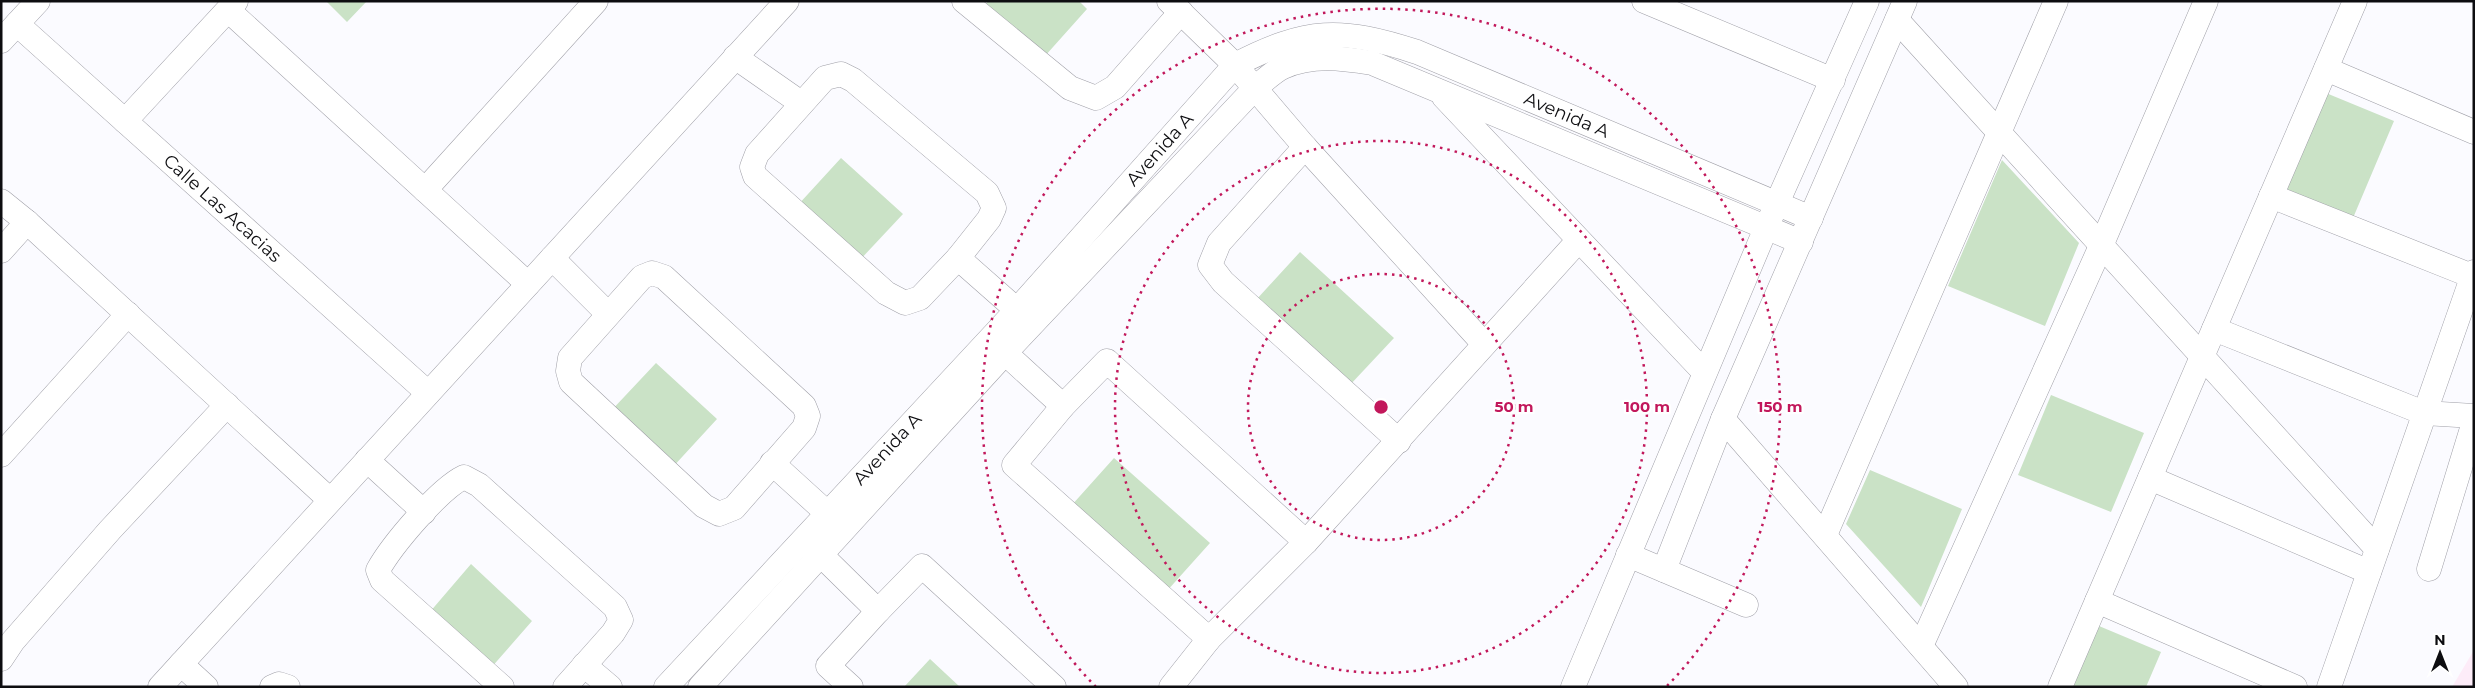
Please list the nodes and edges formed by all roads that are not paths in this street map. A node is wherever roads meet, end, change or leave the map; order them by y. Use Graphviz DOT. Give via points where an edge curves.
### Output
graph roads {
  1 [pos="38,1"];
  2 [pos="596,1"];
  3 [pos="787,1"];
  4 [pos="964,1"];
  5 [pos="1867,1"];
  6 [pos="2056,1"];
  7 [pos="2206,1"];
  8 [pos="2355,1"];
  9 [pos="1658,4"];
  10 [pos="232,6"];
  11 [pos="1175,7"];
  12 [pos="1901,11"];
  13 [pos="9,33"];
  14 [pos="736,57"];
  15 [pos="1235,65"];
  16 [pos="2326,69"];
  17 [pos="1833,80"];
  18 [pos="1255,88"];
  19 [pos="1438,90"];
  20 [pos="801,103"];
  21 [pos="125,121"];
  22 [pos="1999,132"];
  23 [pos="2474,132"];
  24 [pos="1305,148"];
  25 [pos="425,190"];
  26 [pos="2271,196"];
  27 [pos="1,201"];
  28 [pos="1776,204"];
  29 [pos="1811,218"];
  30 [pos="27,222"];
  31 [pos="1766,228"];
  32 [pos="1578,241"];
  33 [pos="1801,242"];
  34 [pos="2101,246"];
  35 [pos="1,251"];
  36 [pos="552,258"];
  37 [pos="958,258"];
  38 [pos="2473,274"];
  39 [pos="528,284"];
  40 [pos="1017,310"];
  41 [pos="128,314"];
  42 [pos="608,314"];
  43 [pos="2214,328"];
  44 [pos="1484,344"];
  45 [pos="1005,353"];
  46 [pos="2202,356"];
  47 [pos="1704,372"];
  48 [pos="428,393"];
  49 [pos="227,405"];
  50 [pos="1062,406"];
  51 [pos="2424,413"];
  52 [pos="2474,416"];
  53 [pos="1723,419"];
  54 [pos="2474,422"];
  55 [pos="1399,441"];
  56 [pos="1,455"];
  57 [pos="367,460"];
  58 [pos="772,463"];
  59 [pos="2150,478"];
  60 [pos="330,500"];
  61 [pos="424,512"];
  62 [pos="821,518"];
  63 [pos="1824,535"];
  64 [pos="1306,542"];
  65 [pos="827,547"];
  66 [pos="2377,549"];
  67 [pos="1628,555"];
  68 [pos="2428,569"];
  69 [pos="1664,570"];
  70 [pos="2369,572"];
  71 [pos="2097,601"];
  72 [pos="1746,605"];
  73 [pos="878,610"];
  74 [pos="1209,639"];
  75 [pos="5,644"];
  76 [pos="1920,646"];
  77 [pos="181,664"];
  78 [pos="584,665"];
  79 [pos="160,687"];
  80 [pos="206,687"];
  81 [pos="272,687"];
  82 [pos="288,687"];
  83 [pos="502,687"];
  84 [pos="565,687"];
  85 [pos="610,687"];
  86 [pos="666,687"];
  87 [pos="700,687"];
  88 [pos="851,687"];
  89 [pos="1054,687"];
  90 [pos="1171,687"];
  91 [pos="1573,687"];
  92 [pos="1956,687"];
  93 [pos="2060,687"];
  94 [pos="2295,687"];
  95 [pos="2329,687"];
  1 -- 13 [label="street"];
  2 -- 25 [label="street"];
  3 -- 14 [label="street"];
  4 -- 11 [label="street" via="1070,88 1096,98 1115,87"];
  5 -- 17 [label="street"];
  6 -- 22 [label="street"];
  7 -- 34 [label="street"];
  8 -- 16 [label="street"];
  9 -- 17 [label="street"];
  10 -- 21 [label="street"];
  10 -- 25 [label="street"];
  11 -- 15 [label="street"];
  12 -- 22 [label="street"];
  12 -- 29 [label="street"];
  13 -- 21 [label="street, Calle Las Acacias"];
  14 -- 20 [label="street"];
  14 -- 36 [label="street"];
  15 -- 18 [label="street"];
  15 -- 28 [label="street, Avenida A" via="1272,46 1310,35 1345,34 1383,41 1417,52"];
  15 -- 40 [label="street, Avenida A"];
  16 -- 23 [label="street"];
  16 -- 26 [label="street"];
  17 -- 28 [label="street"];
  18 -- 19 [label="street, Avenida A" via="1283,67 1314,58 1342,58 1372,63"];
  18 -- 24 [label="street"];
  18 -- 45 [label="street, Avenida A"];
  19 -- 31 [label="street, Avenida A"];
  19 -- 32 [label="street"];
  20 -- 37 [label="street" via="825,78 841,74 853,80 987,193 994,208"];
  20 -- 37 [label="street" via="758,154 752,167 755,176 886,293 905,303 920,298"];
  21 -- 48 [label="street, Calle Las Acacias"];
  22 -- 34 [label="street"];
  22 -- 63 [label="street"];
  24 -- 44 [label="street"];
  24 -- 55 [label="street" via="1219,243 1210,265 1223,282"];
  25 -- 39 [label="street"];
  26 -- 38 [label="street"];
  26 -- 43 [label="street"];
  27 -- 30 [label="street"];
  28 -- 29 [label="street, Avenida A"];
  28 -- 31 [label="street"];
  29 -- 33 [label="street"];
  30 -- 35 [label="street"];
  30 -- 41 [label="street"];
  31 -- 33 [label="street, Avenida A"];
  31 -- 47 [label="street"];
  32 -- 44 [label="street"];
  32 -- 47 [label="street"];
  33 -- 53 [label="street"];
  34 -- 46 [label="street"];
  34 -- 76 [label="street"];
  36 -- 39 [label="street"];
  36 -- 42 [label="street"];
  37 -- 40 [label="street"];
  38 -- 51 [label="street"];
  39 -- 48 [label="street"];
  40 -- 62 [label="street, Avenida A"];
  41 -- 49 [label="street"];
  41 -- 56 [label="street"];
  42 -- 58 [label="street" via="642,277 652,273 664,277 804,406 808,416 804,428"];
  42 -- 58 [label="street" via="570,358 568,371 571,382 704,506 719,514 734,508"];
  43 -- 46 [label="street"];
  43 -- 51 [label="street"];
  44 -- 55 [label="street"];
  45 -- 50 [label="street"];
  45 -- 65 [label="street, Avenida A"];
  46 -- 59 [label="street"];
  46 -- 66 [label="street"];
  47 -- 67 [label="street"];
  48 -- 57 [label="street"];
  49 -- 60 [label="street"];
  49 -- 75 [label="street"];
  50 -- 64 [label="street" via="1108,361"];
  50 -- 74 [label="street" via="1014,464"];
  51 -- 52 [label="street"];
  51 -- 66 [label="street"];
  53 -- 63 [label="street"];
  53 -- 69 [label="street"];
  54 -- 68 [label="street"];
  55 -- 64 [label="street"];
  57 -- 60 [label="street"];
  57 -- 61 [label="street"];
  58 -- 62 [label="street"];
  59 -- 70 [label="street"];
  59 -- 71 [label="street"];
  60 -- 77 [label="street"];
  61 -- 78 [label="street" via="453,482 464,477 479,485 615,607 621,620"];
  61 -- 83 [label="street" via="386,556 378,570 382,580"];
  62 -- 65 [label="street"];
  62 -- 86 [label="street, Avenida A"];
  63 -- 76 [label="street"];
  64 -- 74 [label="street"];
  65 -- 73 [label="street"];
  65 -- 87 [label="street, Avenida A"];
  66 -- 70 [label="street"];
  67 -- 69 [label="street"];
  67 -- 91 [label="street"];
  69 -- 72 [label="street"];
  70 -- 95 [label="street"];
  71 -- 93 [label="street"];
  71 -- 94 [label="street"];
  73 -- 88 [label="street" via="828,666"];
  73 -- 89 [label="street" via="922,566"];
  74 -- 90 [label="street"];
  76 -- 92 [label="street"];
  77 -- 79 [label="street"];
  77 -- 80 [label="street"];
  78 -- 84 [label="street"];
  78 -- 85 [label="street"];
  81 -- 82 [label="street" via="279,684"];
}
